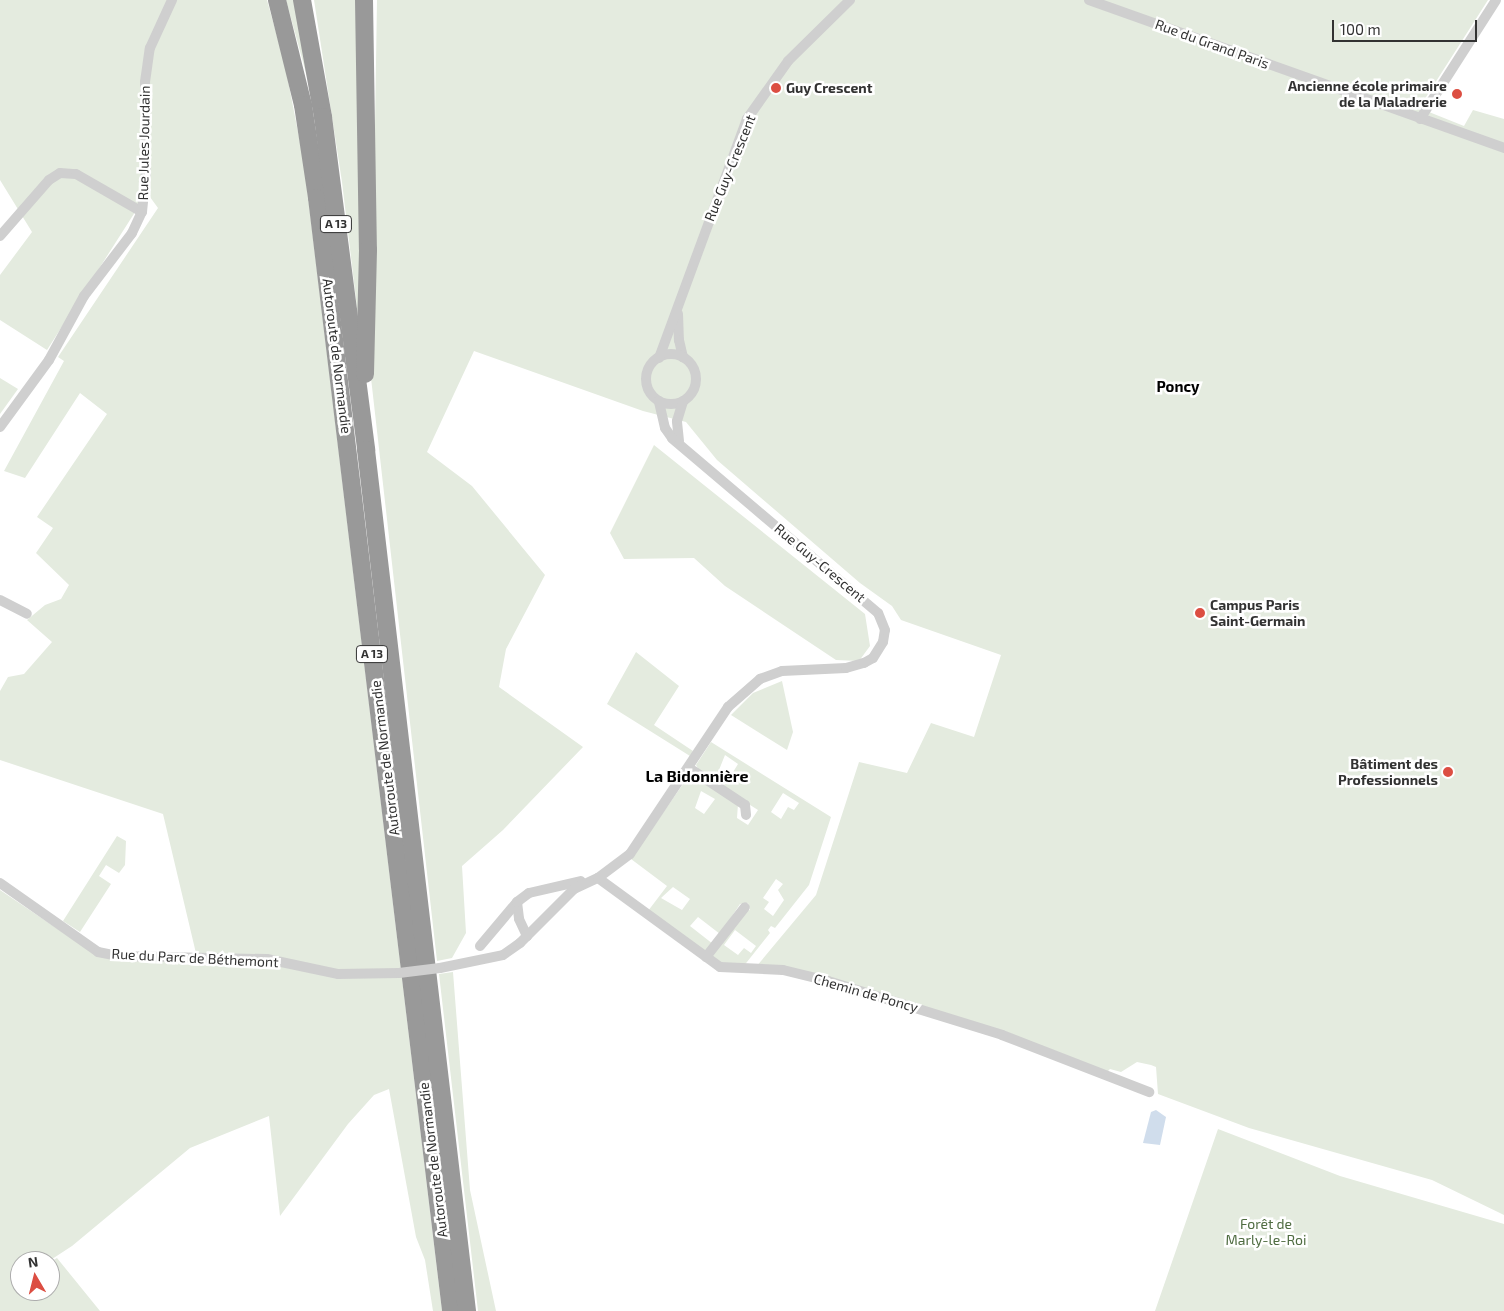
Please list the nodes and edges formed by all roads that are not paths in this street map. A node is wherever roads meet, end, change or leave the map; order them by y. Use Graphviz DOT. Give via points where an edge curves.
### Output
graph roads {
  1 [pos="172,0"];
  2 [pos="277,0"];
  3 [pos="302,0"];
  4 [pos="364,0"];
  5 [pos="850,0"];
  6 [pos="1089,0"];
  7 [pos="1496,0"];
  8 [pos="1420,119"];
  9 [pos="1504,148"];
  10 [pos="142,212"];
  11 [pos="0,236"];
  12 [pos="678,308"];
  13 [pos="659,358"];
  14 [pos="683,358"];
  15 [pos="659,401"];
  16 [pos="683,401"];
  17 [pos="0,427"];
  18 [pos="679,441"];
  19 [pos="366,450"];
  20 [pos="0,600"];
  21 [pos="27,614"];
  22 [pos="873,658"];
  23 [pos="689,768"];
  24 [pos="746,814"];
  25 [pos="594,879"];
  26 [pos="0,883"];
  27 [pos="516,902"];
  28 [pos="745,907"];
  29 [pos="527,936"];
  30 [pos="480,946"];
  31 [pos="706,957"];
  32 [pos="1149,1092"];
  33 [pos="451,1311"];
  34 [pos="467,1311"];
  1 -- 10 [label="street, Rue Jules Jourdain" via="150,48 145,82 146,172"];
  2 -- 33 [label="highway, Autoroute de Normandie / A 13" via="303,105 317,198"];
  3 -- 19 [label="highway, Autoroute de Normandie / A 13" via="324,126"];
  4 -- 19 [label="highway"];
  5 -- 12 [label="street, Rue Guy-Crescent" via="788,61 747,119"];
  6 -- 8 [label="street, Rue du Grand Paris"];
  7 -- 8 [label="street"];
  8 -- 9 [label="street, Rue du Grand Paris"];
  10 -- 11 [label="street" via="76,174 60,173 48,180"];
  10 -- 17 [label="street, Rue Jules Jourdain" via="132,233 84,296 49,360"];
  12 -- 13 [label="street, Rue Guy-Crescent"];
  12 -- 14 [label="street, Rue Guy-Crescent"];
  13 -- 14 [label="street" via="671,354"];
  13 -- 15 [label="street, Rue Guy-Crescent" via="650,366 646,382 650,393"];
  14 -- 16 [label="street, Rue Guy-Crescent" via="692,367 696,381 694,389"];
  15 -- 16 [label="street" via="667,404"];
  15 -- 18 [label="street, Rue Guy-Crescent" via="665,428"];
  16 -- 18 [label="street, Rue Guy-Crescent" via="677,421"];
  18 -- 22 [label="street, Rue Guy-Crescent" via="878,613 884,635"];
  19 -- 34 [label="highway, Autoroute de Normandie / A 13"];
  20 -- 21 [label="street"];
  22 -- 23 [label="street, Rue du Parc de Béthemont" via="846,668 782,671 760,679 728,707"];
  23 -- 24 [label="street" via="745,805"];
  23 -- 25 [label="street, Rue du Parc de Béthemont" via="630,854"];
  25 -- 27 [label="street" via="540,888"];
  25 -- 29 [label="street, Rue du Parc de Béthemont" via="559,901"];
  25 -- 31 [label="street, Chemin de Poncy"];
  26 -- 29 [label="street, Rue du Parc de Béthemont, bridge" via="98,952 118,956 267,959 338,974 399,973 503,955"];
  27 -- 29 [label="street"];
  27 -- 30 [label="street"];
  28 -- 31 [label="street"];
  31 -- 32 [label="street, Chemin de Poncy" via="720,967 782,970 828,981 1002,1035"];
}
